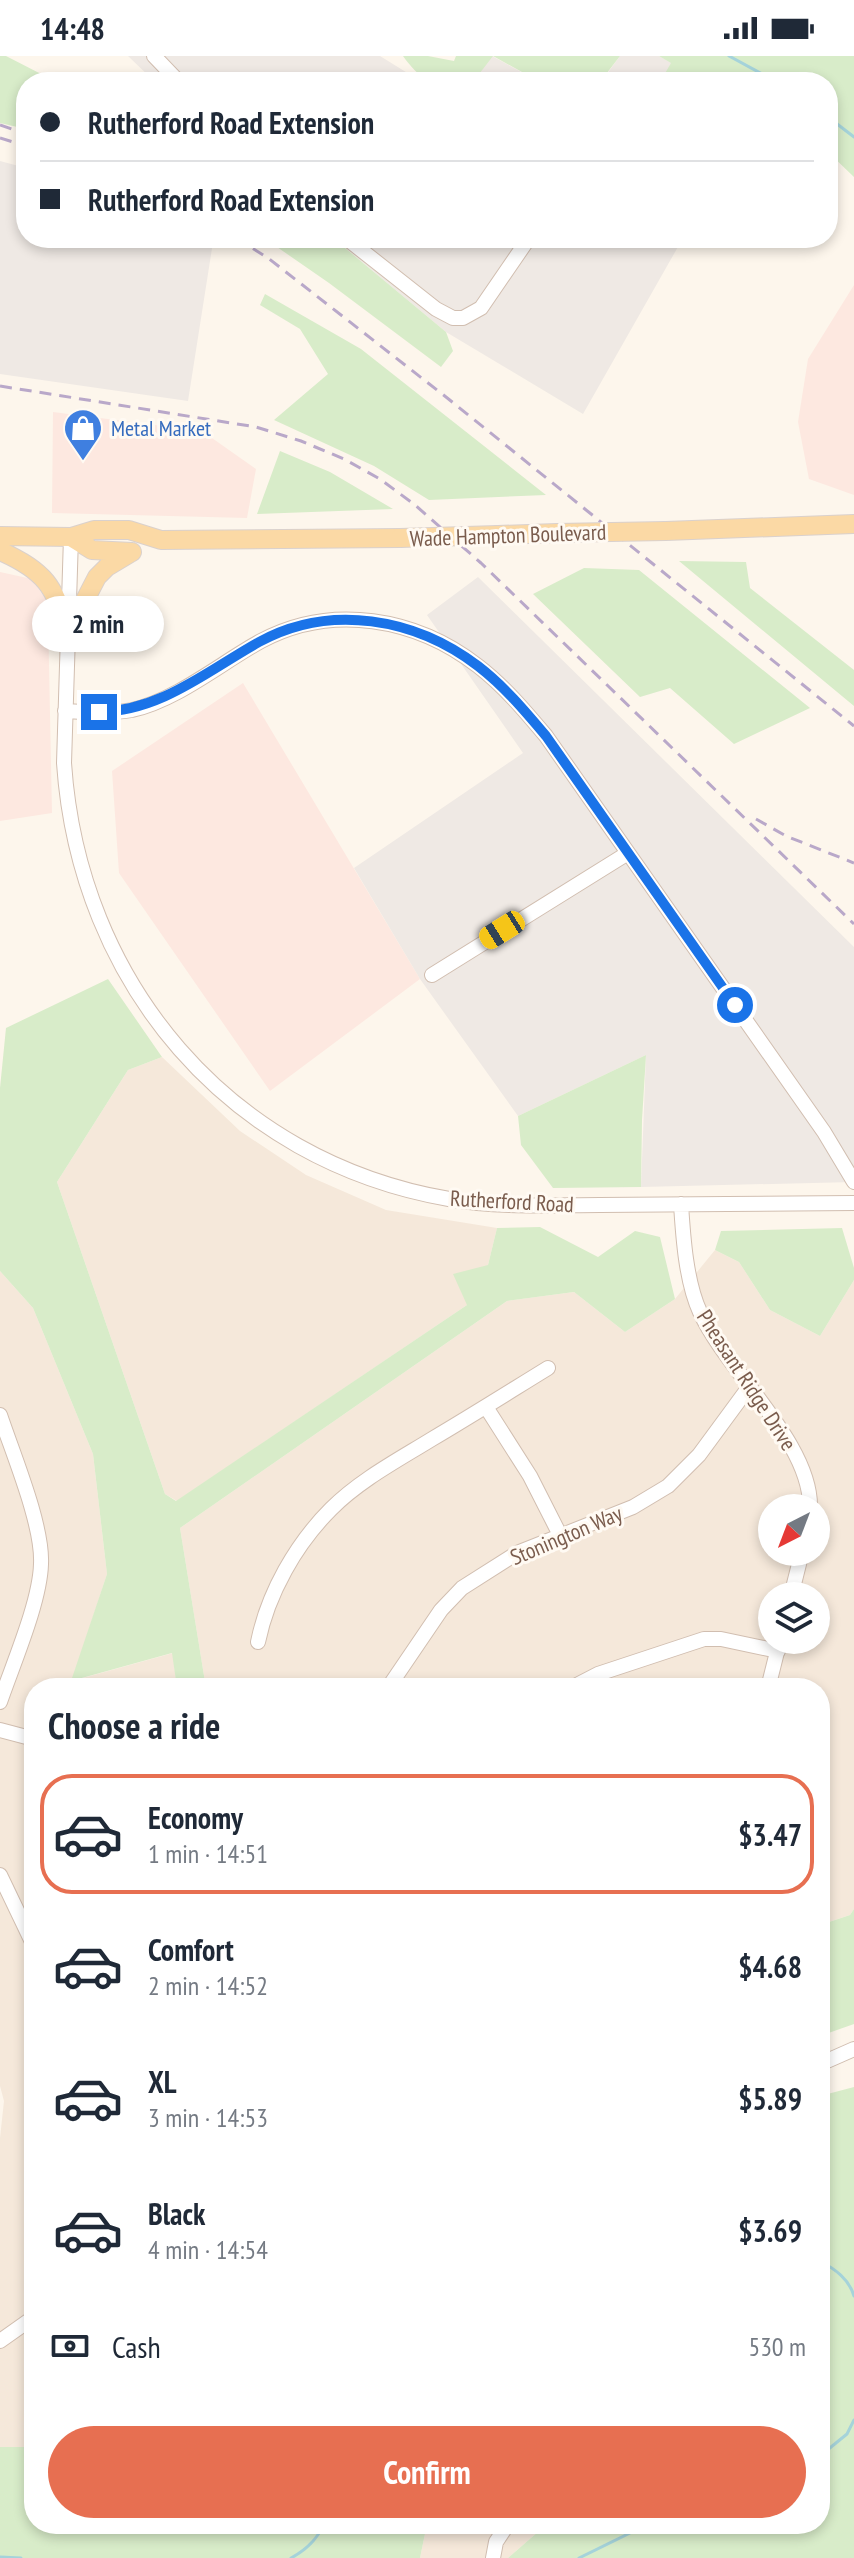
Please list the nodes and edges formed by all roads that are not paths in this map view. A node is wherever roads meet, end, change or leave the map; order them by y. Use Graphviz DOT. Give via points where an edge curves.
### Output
graph roads {
  1 [pos="154,56"];
  2 [pos="169,72"];
  3 [pos="359,248"];
  4 [pos="522,248"];
  5 [pos="854,524"];
  6 [pos="0,536"];
  7 [pos="71,537"];
  8 [pos="161,540"];
  9 [pos="0,551"];
  10 [pos="132,552"];
  11 [pos="68,633"];
  12 [pos="65,711"];
  13 [pos="628,853"];
  14 [pos="432,975"];
  15 [pos="854,1182"];
  16 [pos="854,1203"];
  17 [pos="681,1204"];
  18 [pos="548,1368"];
  19 [pos="749,1387"];
  20 [pos="486,1407"];
  21 [pos="0,1415"];
  22 [pos="808,1494"];
  23 [pos="560,1535"];
  24 [pos="258,1642"];
  25 [pos="758,1643"];
  26 [pos="777,1654"];
  27 [pos="397,1678"];
  28 [pos="590,1678"];
  29 [pos="771,1678"];
  30 [pos="0,1702"];
  31 [pos="0,1730"];
  32 [pos="24,1736"];
  33 [pos="0,1875"];
  34 [pos="24,1925"];
  35 [pos="854,2049"];
  36 [pos="830,2060"];
  37 [pos="24,2324"];
  38 [pos="0,2341"];
  39 [pos="501,2534"];
  40 [pos="493,2558"];
  1 -- 2 [label="street"];
  3 -- 4 [label="street" via="436,309 463,318 481,308"];
  5 -- 8 [label="main road, Wade Hampton Boulevard, bridge"];
  6 -- 7 [label="main road, Wade Hampton Boulevard"];
  7 -- 8 [label="main road, Wade Hampton Boulevard" via="94,530 129,530"];
  7 -- 10 [label="main road, Wade Hampton Boulevard" via="92,550"];
  7 -- 11 [label="street, Rutherford Road"];
  8 -- 10 [label="main road, Wade Hampton Boulevard"];
  9 -- 11 [label="main road" via="27,564 49,584"];
  10 -- 11 [label="main road" via="97,577"];
  11 -- 12 [label="street, Rutherford Road"];
  12 -- 13 [label="street" via="115,712 149,705 262,641 301,625 346,619 393,624 451,648 504,689 546,736"];
  12 -- 17 [label="street, Rutherford Road" via="66,795 80,866 97,916 155,1020 242,1108 320,1157 362,1176 434,1196 501,1205"];
  13 -- 14 [label="street"];
  13 -- 15 [label="street"];
  16 -- 17 [label="street, Rutherford Road"];
  17 -- 19 [label="street, Pheasant Ridge Drive" via="698,1309"];
  18 -- 20 [label="street"];
  19 -- 22 [label="street, Pheasant Ridge Drive" via="795,1452"];
  19 -- 23 [label="street, Stonington Way" via="699,1455 668,1486 633,1507"];
  20 -- 23 [label="street"];
  20 -- 24 [label="street" via="333,1507 286,1571 266,1608"];
  21 -- 30 [label="street" via="27,1498 41,1569"];
  23 -- 27 [label="street, Stonington Way" via="517,1553 462,1588 441,1610"];
  25 -- 28 [label="street" via="704,1639"];
  26 -- 29 [label="street"];
  31 -- 32 [label="street"];
  33 -- 34 [label="street"];
  35 -- 36 [label="street"];
  37 -- 38 [label="street"];
  39 -- 40 [label="street"];
}
